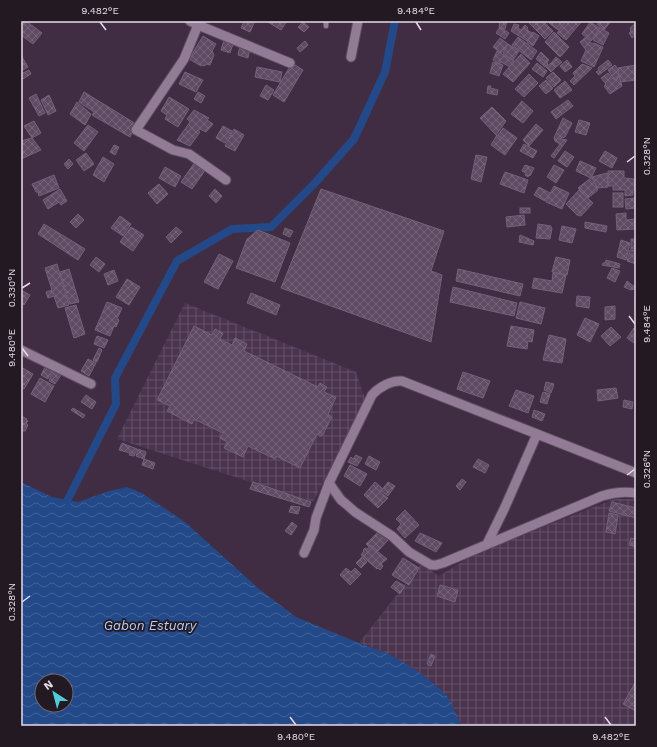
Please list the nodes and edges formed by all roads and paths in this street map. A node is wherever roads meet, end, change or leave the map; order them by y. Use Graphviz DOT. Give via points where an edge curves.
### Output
graph roads {
  1 [pos="190,21"];
  2 [pos="358,21"];
  3 [pos="198,25"];
  4 [pos="351,57"];
  5 [pos="290,63"];
  6 [pos="226,180"];
  7 [pos="21,350"];
  8 [pos="90,384"];
  9 [pos="537,434"];
  10 [pos="636,473"];
  11 [pos="329,483"];
  12 [pos="636,493"];
  13 [pos="486,544"];
  14 [pos="304,553"];
  1 -- 3 [label="street"];
  2 -- 4 [label="street"];
  3 -- 5 [label="street"];
  3 -- 6 [label="street" via="184,59 136,130 173,150 189,154"];
  7 -- 8 [label="street"];
  9 -- 10 [label="street"];
  9 -- 11 [label="street" via="395,380 372,395"];
  9 -- 13 [label="street"];
  11 -- 13 [label="street" via="341,500 355,512 431,565 443,563"];
  11 -- 14 [label="street"];
  12 -- 13 [label="street" via="615,492"];
}
